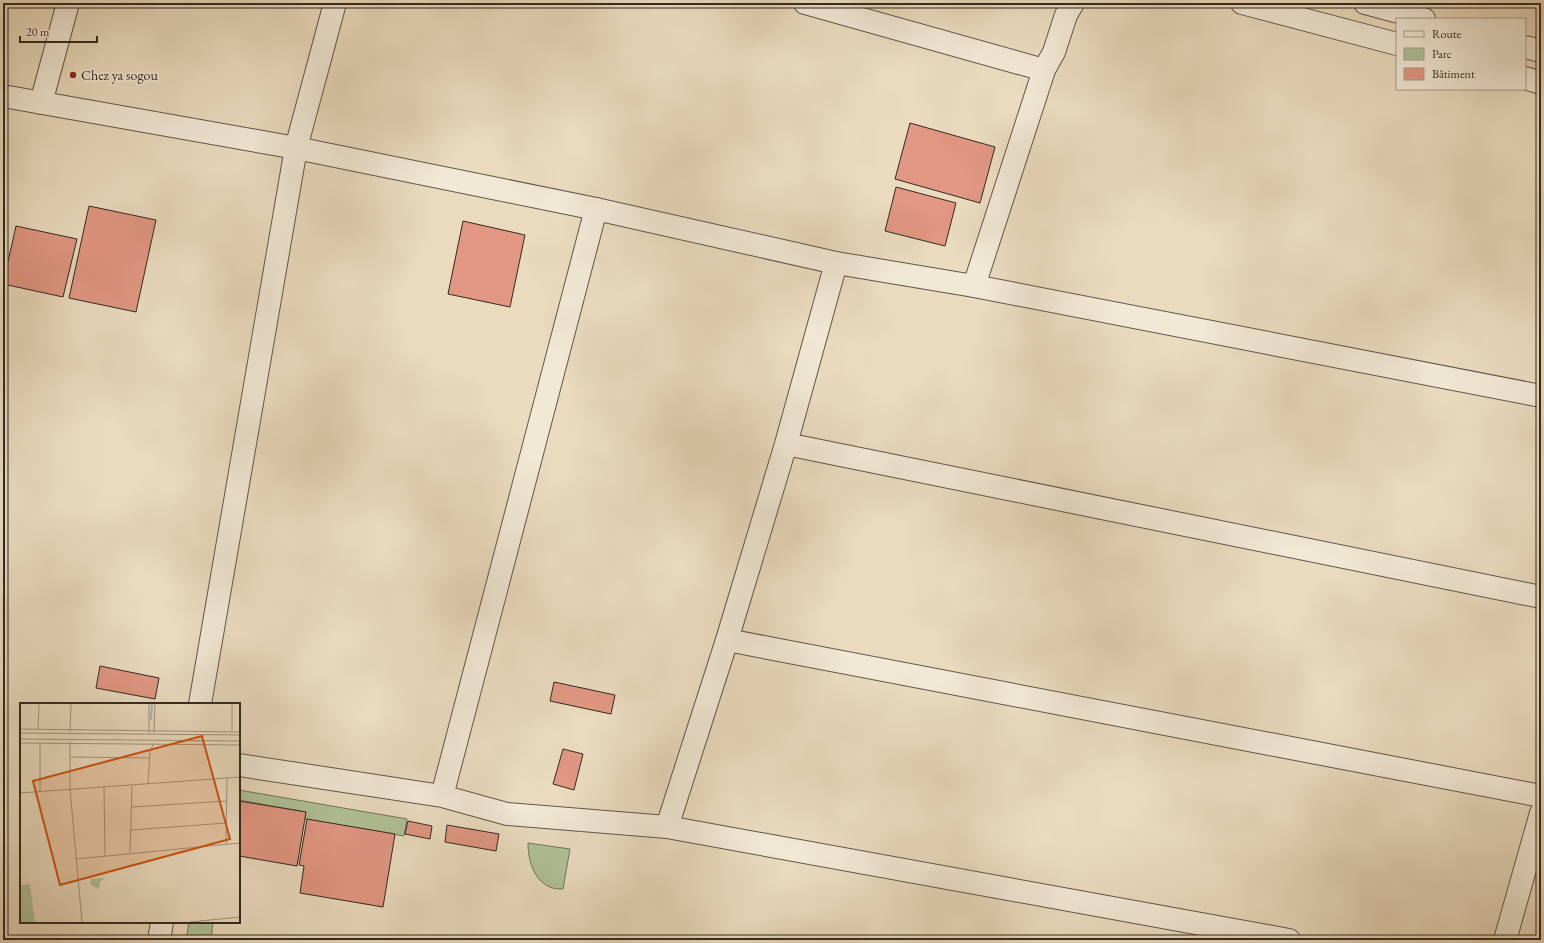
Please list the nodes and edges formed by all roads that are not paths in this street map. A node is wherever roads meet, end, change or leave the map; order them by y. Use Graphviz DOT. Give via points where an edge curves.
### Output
graph roads {
  1 [pos="68,3"];
  2 [pos="335,3"];
  3 [pos="805,3"];
  4 [pos="1072,3"];
  5 [pos="1242,3"];
  6 [pos="1365,3"];
  7 [pos="1420,18"];
  8 [pos="1396,44"];
  9 [pos="1526,46"];
  10 [pos="1541,51"];
  11 [pos="1044,70"];
  12 [pos="1526,78"];
  13 [pos="1541,83"];
  14 [pos="3,96"];
  15 [pos="41,102"];
  16 [pos="296,148"];
  17 [pos="596,209"];
  18 [pos="836,263"];
  19 [pos="974,286"];
  20 [pos="1541,396"];
  21 [pos="786,444"];
  22 [pos="1541,597"];
  23 [pos="727,640"];
  24 [pos="200,703"];
  25 [pos="240,765"];
  26 [pos="442,796"];
  27 [pos="1541,796"];
  28 [pos="1541,813"];
  29 [pos="667,827"];
  30 [pos="162,923"];
  31 [pos="159,940"];
  32 [pos="1289,940"];
  33 [pos="1505,940"];
  1 -- 15 [label="street"];
  2 -- 16 [label="street"];
  3 -- 11 [label="street"];
  4 -- 11 [label="street" via="1054,52"];
  5 -- 8 [label="street"];
  6 -- 7 [label="street"];
  9 -- 10 [label="street"];
  11 -- 19 [label="street"];
  12 -- 13 [label="street"];
  14 -- 15 [label="street"];
  15 -- 16 [label="street"];
  16 -- 17 [label="street"];
  16 -- 24 [label="street"];
  17 -- 18 [label="street"];
  17 -- 26 [label="street"];
  18 -- 19 [label="street"];
  18 -- 21 [label="street"];
  19 -- 20 [label="street"];
  21 -- 22 [label="street"];
  21 -- 23 [label="street"];
  23 -- 27 [label="street"];
  23 -- 29 [label="street"];
  25 -- 26 [label="street"];
  26 -- 29 [label="street" via="507,814"];
  28 -- 33 [label="street"];
  29 -- 32 [label="street"];
  30 -- 31 [label="street"];
}
